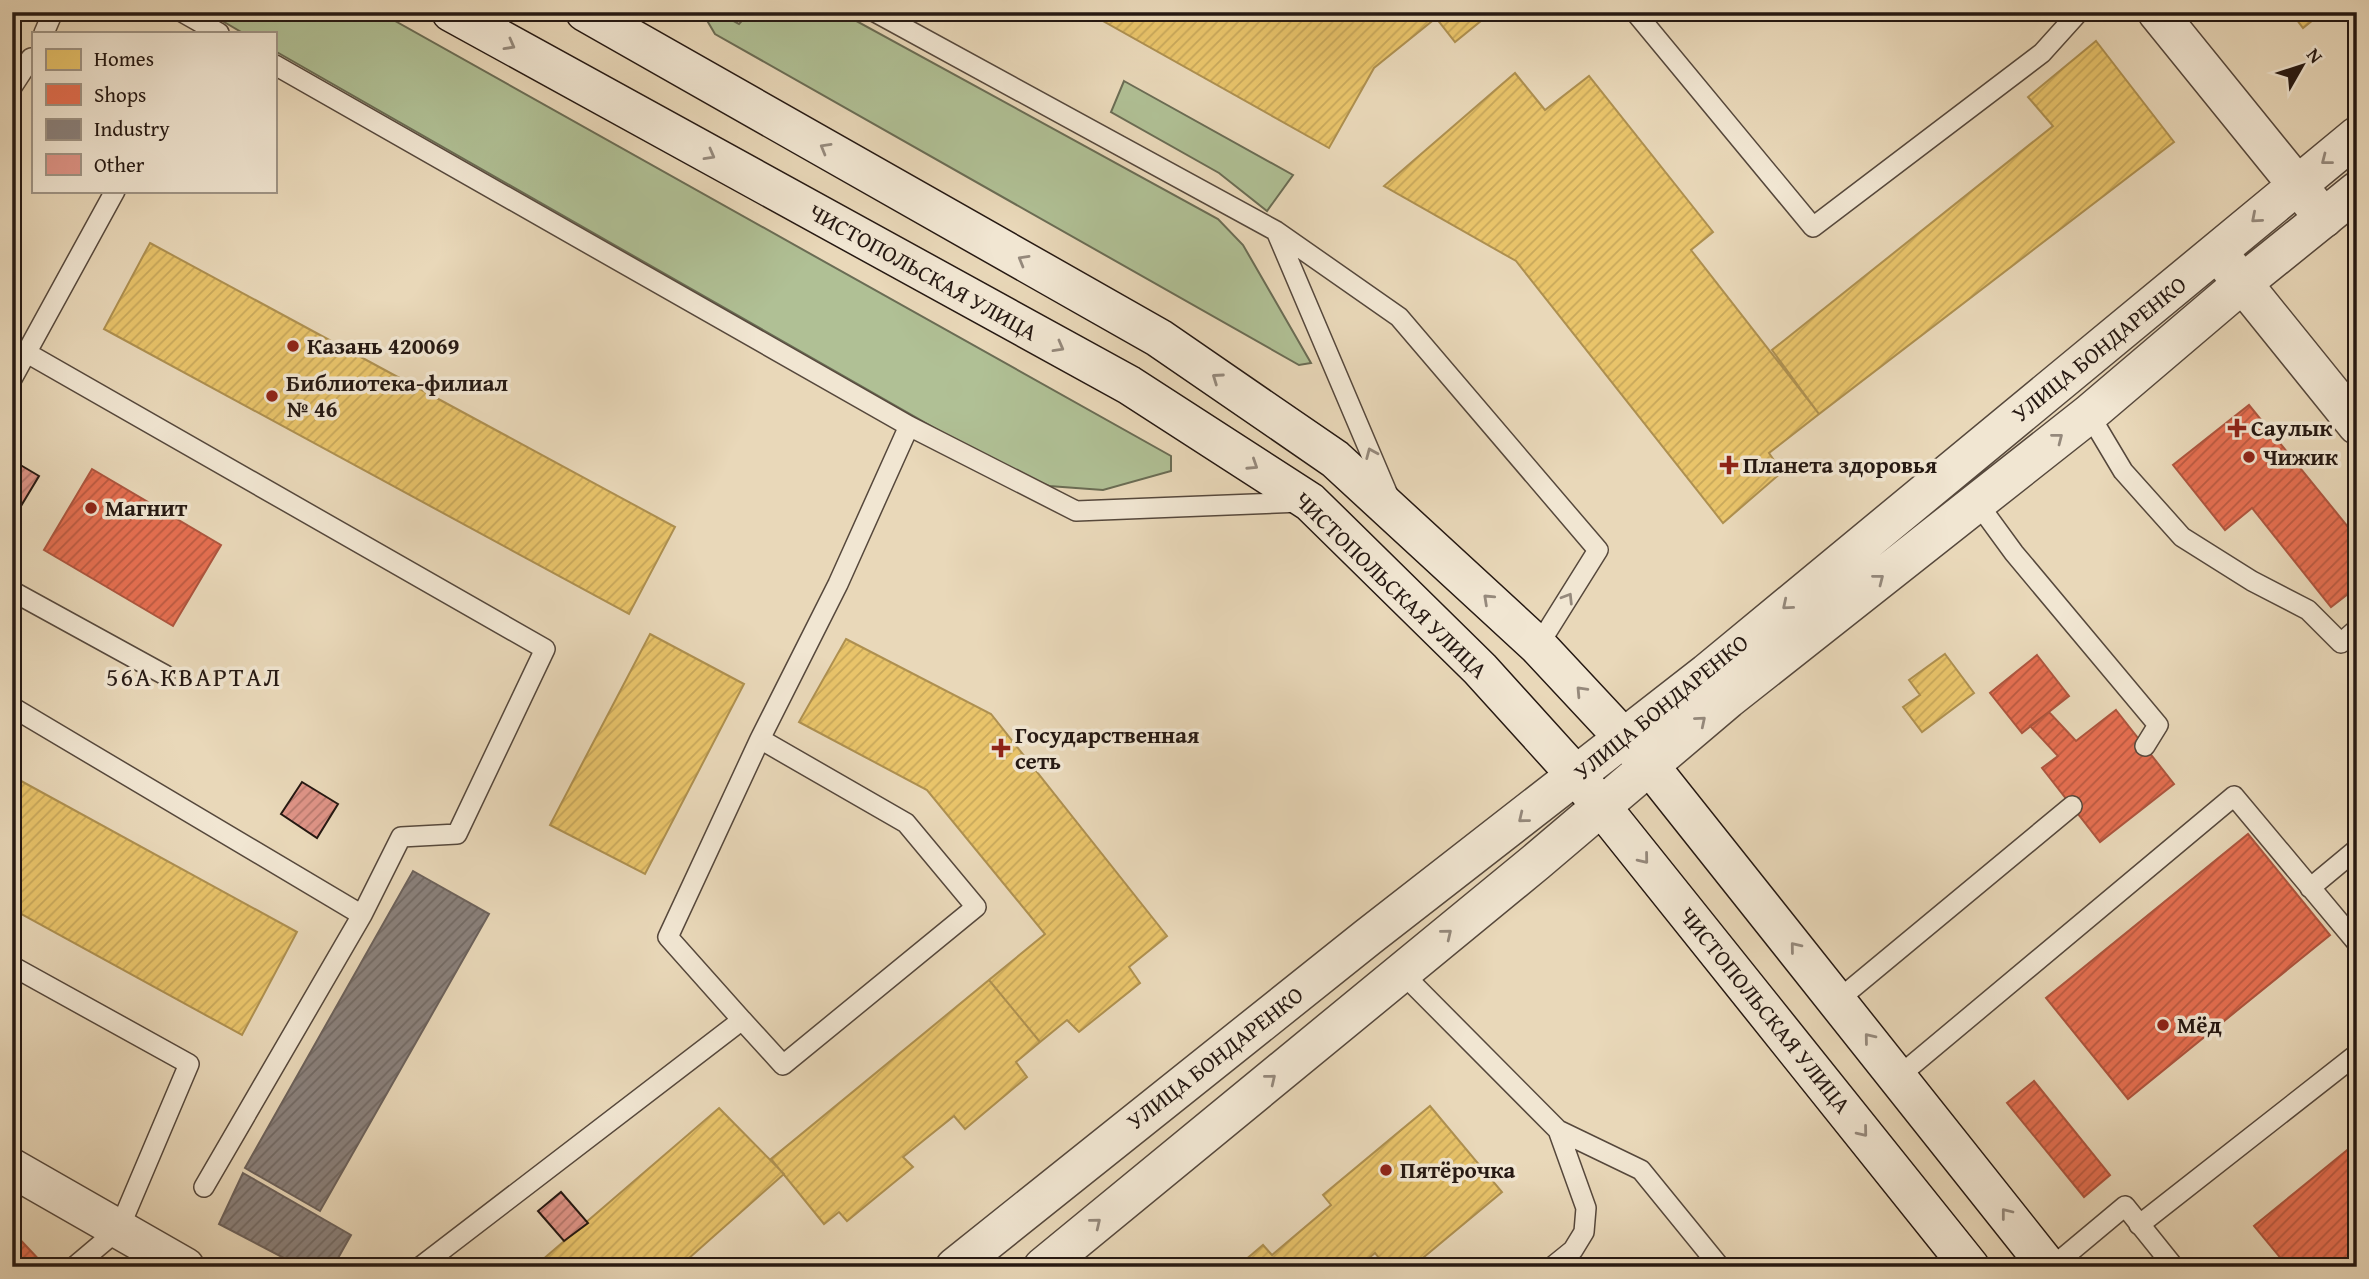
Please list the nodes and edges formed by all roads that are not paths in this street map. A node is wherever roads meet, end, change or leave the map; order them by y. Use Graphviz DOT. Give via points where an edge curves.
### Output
graph roads {
  1 [pos="182,12"];
  2 [pos="451,12"];
  3 [pos="585,12"];
  4 [pos="1635,12"];
  5 [pos="2079,12"];
  6 [pos="2157,12"];
  7 [pos="884,15"];
  8 [pos="217,32"];
  9 [pos="32,58"];
  10 [pos="276,66"];
  11 [pos="12,87"];
  12 [pos="2357,136"];
  13 [pos="2296,184"];
  14 [pos="2357,191"];
  15 [pos="115,192"];
  16 [pos="2324,218"];
  17 [pos="1276,230"];
  18 [pos="2217,252"];
  19 [pos="2243,283"];
  20 [pos="27,353"];
  21 [pos="12,379"];
  22 [pos="2089,414"];
  23 [pos="2357,425"];
  24 [pos="909,426"];
  25 [pos="1976,501"];
  26 [pos="1310,502"];
  27 [pos="1397,516"];
  28 [pos="12,591"];
  29 [pos="2357,629"];
  30 [pos="1538,646"];
  31 [pos="165,675"];
  32 [pos="12,707"];
  33 [pos="1624,737"];
  34 [pos="760,739"];
  35 [pos="2145,746"];
  36 [pos="1649,765"];
  37 [pos="1576,775"];
  38 [pos="1602,805"];
  39 [pos="2072,806"];
  40 [pos="2357,849"];
  41 [pos="2310,888"];
  42 [pos="362,915"];
  43 [pos="2357,943"];
  44 [pos="12,966"];
  45 [pos="1401,972"];
  46 [pos="1838,1000"];
  47 [pos="742,1020"];
  48 [pos="2357,1054"];
  49 [pos="1899,1076"];
  50 [pos="1558,1130"];
  51 [pos="12,1168"];
  52 [pos="204,1186"];
  53 [pos="2139,1225"];
  54 [pos="120,1229"];
  55 [pos="1047,1266"];
  56 [pos="74,1267"];
  57 [pos="185,1267"];
  58 [pos="420,1267"];
  59 [pos="955,1267"];
  60 [pos="1552,1267"];
  61 [pos="1720,1267"];
  62 [pos="1970,1267"];
  63 [pos="2050,1267"];
  64 [pos="2174,1267"];
  1 -- 8 [label="lane"];
  2 -- 26 [label="street, ЧИСТОПОЛЬСКАЯ УЛИЦА, one-way" via="1129,385"];
  27 -- 3 [label="street, one-way" via="1335,459 1159,338"];
  4 -- 5 [label="lane" via="1813,227 2042,53"];
  6 -- 13 [label="street"];
  7 -- 17 [label="lane"];
  9 -- 11 [label="lane"];
  10 -- 24 [label="lane"];
  12 -- 13 [label="street, УЛИЦА БОНДАРЕНКО, one-way"];
  13 -- 16 [label="street"];
  13 -- 18 [label="street, УЛИЦА БОНДАРЕНКО, one-way"];
  14 -- 16 [label="street, УЛИЦА БОНДАРЕНКО"];
  15 -- 20 [label="lane"];
  16 -- 19 [label="street, УЛИЦА БОНДАРЕНКО"];
  27 -- 17 [label="lane, one-way"];
  30 -- 17 [label="lane, one-way" via="1598,550 1399,317"];
  18 -- 19 [label="street"];
  18 -- 33 [label="street, УЛИЦА БОНДАРЕНКО, one-way"];
  19 -- 22 [label="street, УЛИЦА БОНДАРЕНКО"];
  19 -- 23 [label="street"];
  20 -- 21 [label="lane"];
  20 -- 42 [label="lane" via="545,649 457,834 401,838"];
  25 -- 22 [label="street, УЛИЦА БОНДАРЕНКО, one-way"];
  22 -- 29 [label="lane" via="2123,471 2182,537 2252,582 2308,610 2341,643"];
  24 -- 26 [label="lane" via="1076,511"];
  24 -- 34 [label="lane" via="838,584"];
  25 -- 35 [label="lane" via="2158,725"];
  36 -- 25 [label="street, УЛИЦА БОНДАРЕНКО, one-way"];
  26 -- 37 [label="street, ЧИСТОПОЛЬСКАЯ УЛИЦА" via="1480,668"];
  30 -- 27 [label="street, one-way"];
  28 -- 31 [label="lane"];
  33 -- 30 [label="street, one-way"];
  32 -- 42 [label="lane"];
  33 -- 36 [label="street"];
  33 -- 37 [label="street, УЛИЦА БОНДАРЕНКО"];
  34 -- 47 [label="lane" via="668,937"];
  34 -- 47 [label="lane" via="906,822 976,906 783,1065"];
  36 -- 38 [label="street, УЛИЦА БОНДАРЕНКО"];
  46 -- 36 [label="street, one-way"];
  37 -- 38 [label="street, ЧИСТОПОЛЬСКАЯ УЛИЦА"];
  37 -- 59 [label="street, УЛИЦА БОНДАРЕНКО, one-way"];
  45 -- 38 [label="street, УЛИЦА БОНДАРЕНКО, one-way"];
  38 -- 62 [label="street, ЧИСТОПОЛЬСКАЯ УЛИЦА, one-way"];
  39 -- 46 [label="lane"];
  40 -- 41 [label="lane"];
  41 -- 43 [label="lane"];
  41 -- 49 [label="lane" via="2234,796"];
  42 -- 52 [label="lane"];
  44 -- 54 [label="lane" via="189,1064"];
  45 -- 50 [label="lane"];
  55 -- 45 [label="street, УЛИЦА БОНДАРЕНКО, one-way"];
  49 -- 46 [label="street, one-way"];
  47 -- 58 [label="lane"];
  48 -- 53 [label="lane"];
  63 -- 49 [label="street, one-way"];
  50 -- 60 [label="lane" via="1586,1208 1584,1231 1573,1250"];
  50 -- 61 [label="lane" via="1641,1170"];
  51 -- 54 [label="street"];
  53 -- 63 [label="lane" via="2125,1206"];
  53 -- 64 [label="lane"];
  54 -- 56 [label="lane"];
  54 -- 57 [label="street"];
}
